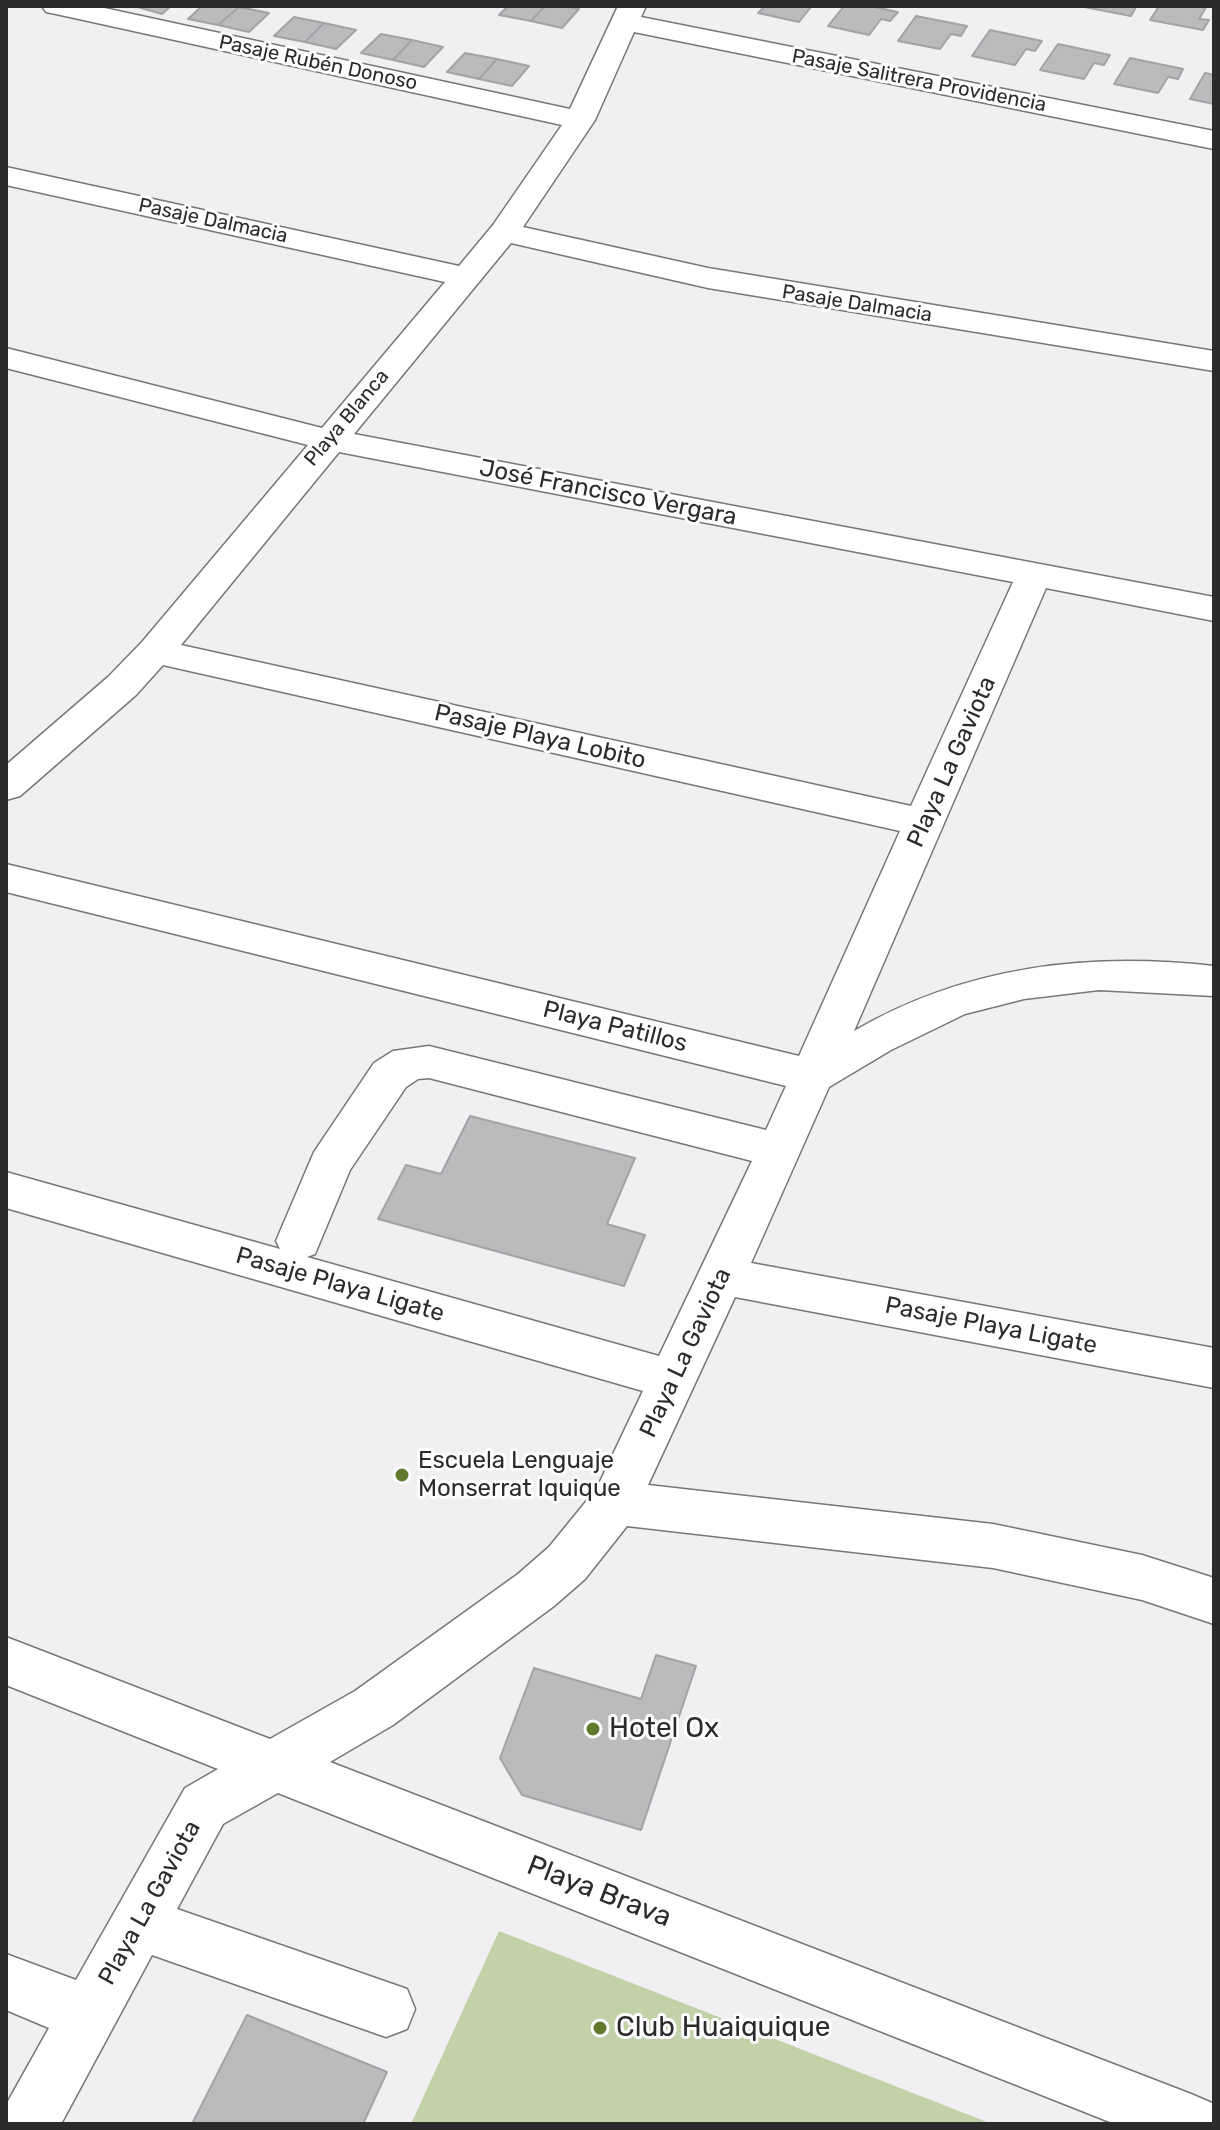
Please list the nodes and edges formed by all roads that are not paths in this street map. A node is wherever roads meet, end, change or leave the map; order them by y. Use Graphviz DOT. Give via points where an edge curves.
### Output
graph roads {
  1 [pos="56,6"];
  2 [pos="628,14"];
  3 [pos="580,120"];
  4 [pos="1214,140"];
  5 [pos="6,176"];
  6 [pos="504,232"];
  7 [pos="467,277"];
  8 [pos="6,358"];
  9 [pos="1214,361"];
  10 [pos="329,440"];
  11 [pos="1034,575"];
  12 [pos="1214,609"];
  13 [pos="155,651"];
  14 [pos="6,743"];
  15 [pos="45,754"];
  16 [pos="6,787"];
  17 [pos="924,823"];
  18 [pos="6,878"];
  19 [pos="1214,981"];
  20 [pos="813,1076"];
  21 [pos="779,1151"];
  22 [pos="6,1190"];
  23 [pos="299,1241"];
  24 [pos="722,1276"];
  25 [pos="1214,1368"];
  26 [pos="674,1380"];
  27 [pos="615,1503"];
  28 [pos="1214,1601"];
  29 [pos="6,1661"];
  30 [pos="274,1766"];
  31 [pos="139,1923"];
  32 [pos="6,1982"];
  33 [pos="386,2009"];
  34 [pos="87,2016"];
  35 [pos="28,2124"];
  36 [pos="1191,2124"];
  1 -- 3 [label="street, Pasaje Rubén Donoso"];
  2 -- 3 [label="street, Playa Blanca"];
  2 -- 4 [label="street, Pasaje Salitrera Providencia"];
  3 -- 6 [label="street, Playa Blanca"];
  5 -- 7 [label="street, Pasaje Dalmacia"];
  6 -- 7 [label="street, Playa Blanca"];
  6 -- 9 [label="street, Pasaje Dalmacia" via="722,281"];
  7 -- 10 [label="street, Playa Blanca"];
  8 -- 10 [label="street, José Francisco Vergara"];
  10 -- 11 [label="street, José Francisco Vergara"];
  10 -- 13 [label="street, Playa Blanca"];
  11 -- 12 [label="street, José Francisco Vergara"];
  11 -- 17 [label="street, Playa La Gaviota"];
  13 -- 15 [label="street, Playa Blanca"];
  13 -- 17 [label="street, Pasaje Playa Lobito"];
  14 -- 15 [label="street"];
  15 -- 16 [label="street, Playa Blanca"];
  17 -- 20 [label="street, Playa La Gaviota"];
  18 -- 20 [label="street, Playa Patillos"];
  19 -- 20 [label="street" via="1089,974 1008,987 915,1018"];
  20 -- 21 [label="street, Playa La Gaviota"];
  21 -- 23 [label="street" via="429,1062 409,1063 390,1075 330,1164"];
  21 -- 24 [label="street, Playa La Gaviota"];
  22 -- 26 [label="street, Pasaje Playa Ligate"];
  24 -- 25 [label="street, Pasaje Playa Ligate"];
  24 -- 26 [label="street, Playa La Gaviota"];
  26 -- 27 [label="street, Playa La Gaviota"];
  27 -- 28 [label="street" via="1022,1548 1167,1583"];
  27 -- 30 [label="street, Playa La Gaviota" via="567,1563 536,1590 374,1708"];
  29 -- 30 [label="street, Playa Brava"];
  30 -- 31 [label="street, Playa La Gaviota" via="204,1806"];
  30 -- 36 [label="street, Playa Brava"];
  31 -- 33 [label="street"];
  31 -- 34 [label="street, Playa La Gaviota"];
  32 -- 34 [label="street"];
  34 -- 35 [label="street, Playa La Gaviota"];
}
